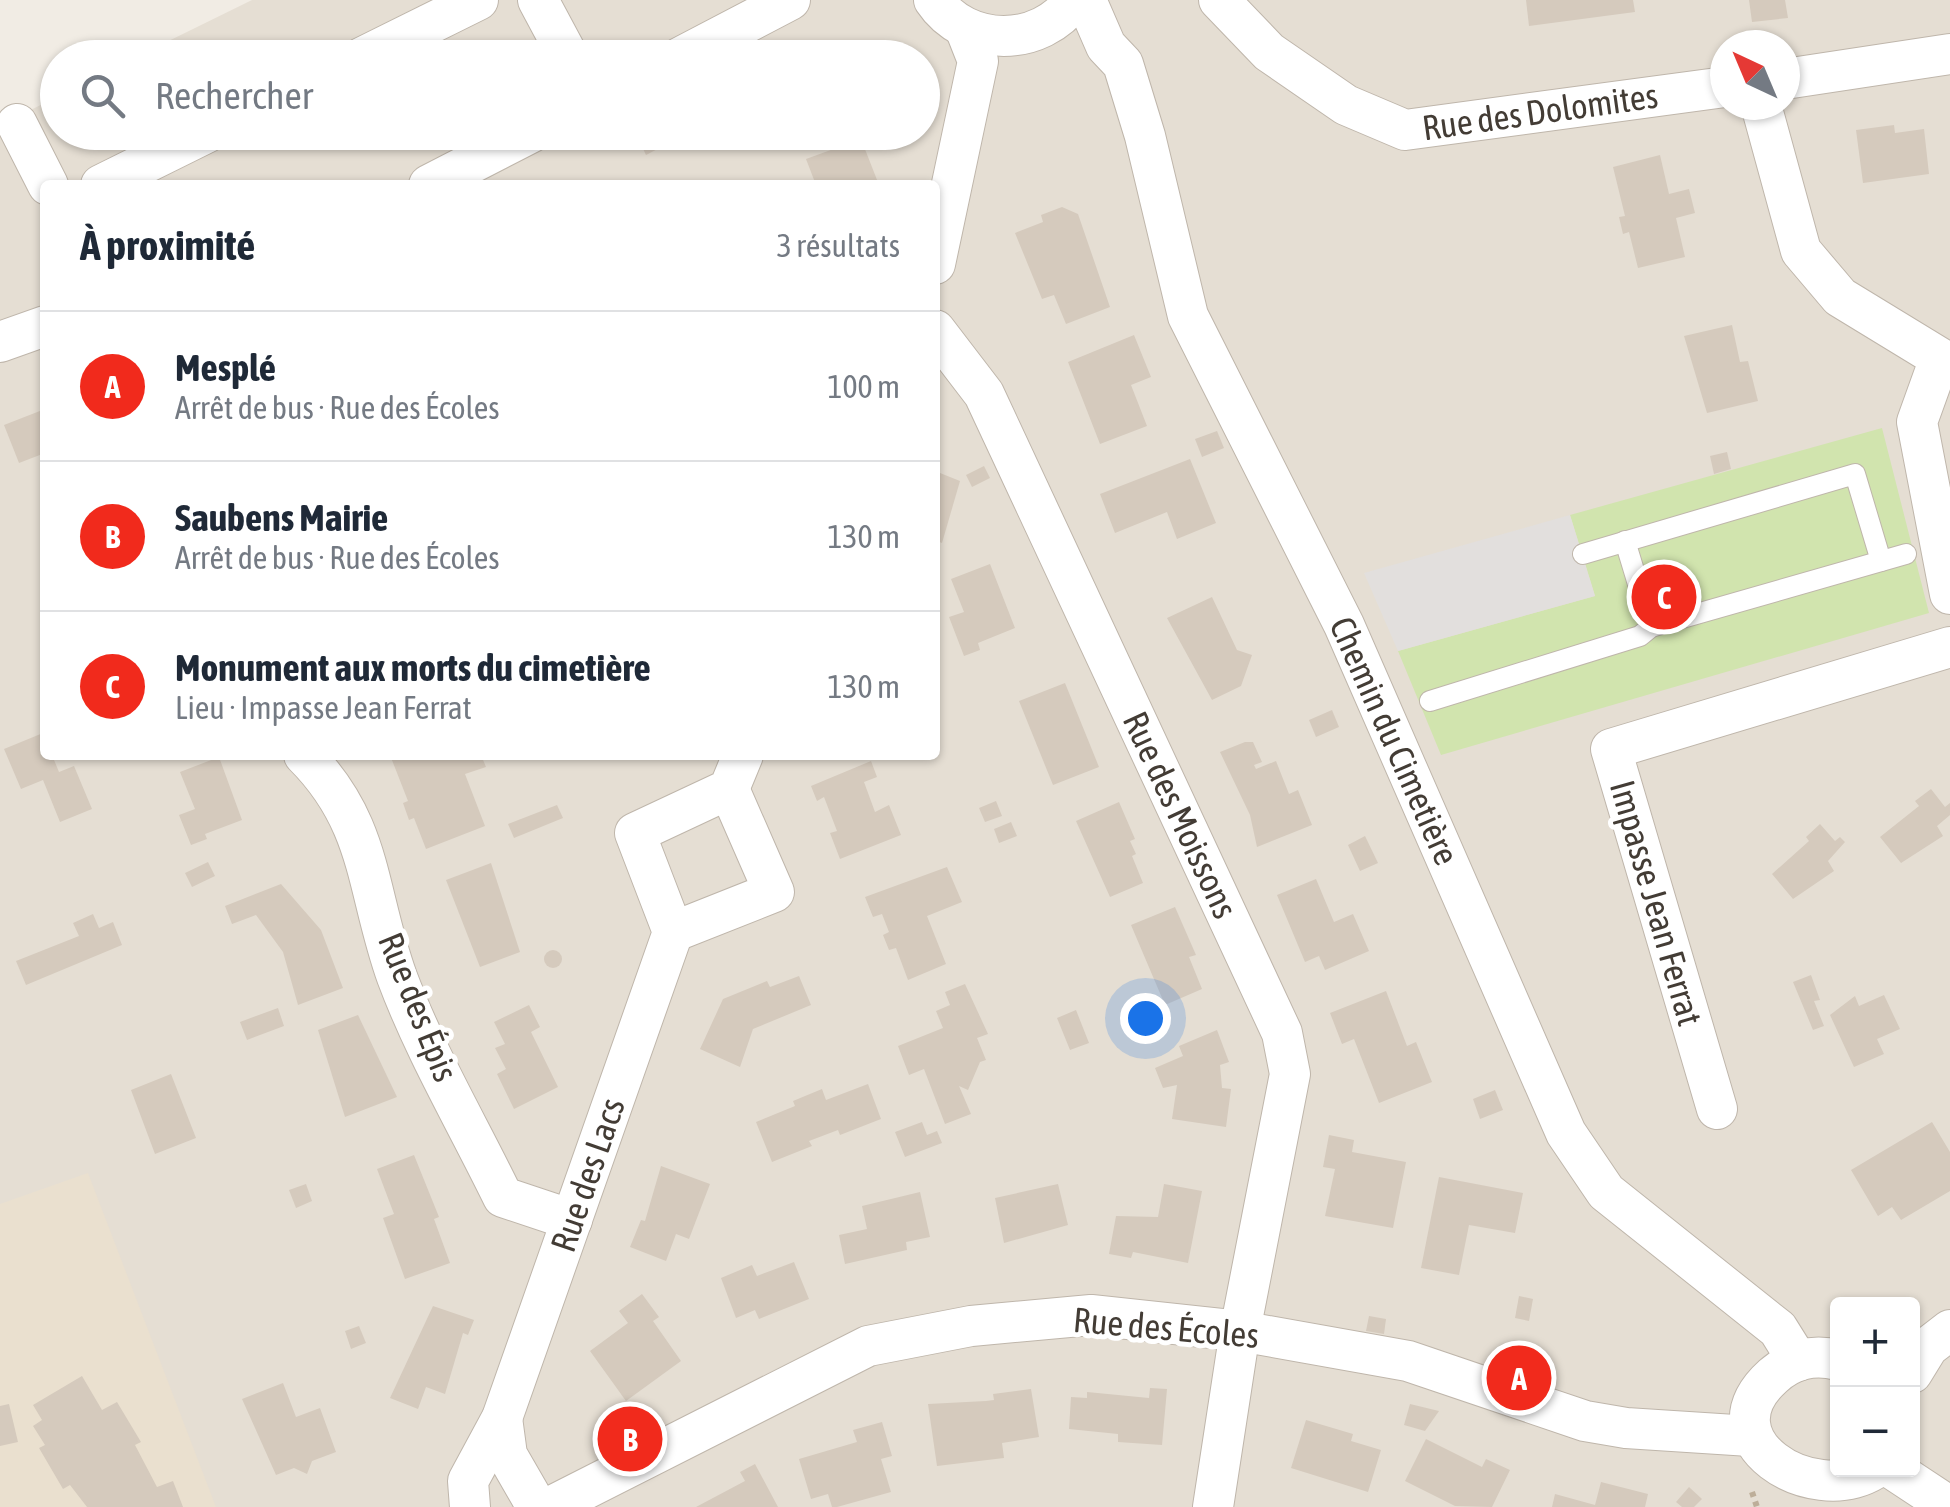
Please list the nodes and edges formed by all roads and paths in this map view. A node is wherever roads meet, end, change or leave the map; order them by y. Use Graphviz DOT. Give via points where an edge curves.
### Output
graph roads {
  1 [pos="478,0"];
  2 [pos="538,0"];
  3 [pos="790,0"];
  4 [pos="934,0"];
  5 [pos="1074,0"];
  6 [pos="1086,0"];
  7 [pos="1219,0"];
  8 [pos="966,28"];
  9 [pos="1025,32"];
  10 [pos="397,40"];
  11 [pos="559,40"];
  12 [pos="713,40"];
  13 [pos="1106,46"];
  14 [pos="1950,54"];
  15 [pos="1800,77"];
  16 [pos="1710,89"];
  17 [pos="974,94"];
  18 [pos="1765,120"];
  19 [pos="18,124"];
  20 [pos="172,150"];
  21 [pos="497,150"];
  22 [pos="46,180"];
  23 [pos="111,180"];
  24 [pos="440,180"];
  25 [pos="940,242"];
  26 [pos="40,328"];
  27 [pos="940,337"];
  28 [pos="0,342"];
  29 [pos="1945,361"];
  30 [pos="1625,542"];
  31 [pos="1582,554"];
  32 [pos="1906,554"];
  33 [pos="1881,561"];
  34 [pos="1950,594"];
  35 [pos="1650,628"];
  36 [pos="1950,647"];
  37 [pos="1430,701"];
  38 [pos="309,760"];
  39 [pos="736,772"];
  40 [pos="673,932"];
  41 [pos="1717,1109"];
  42 [pos="572,1220"];
  43 [pos="1950,1302"];
  44 [pos="1920,1325"];
  45 [pos="1950,1330"];
  46 [pos="1240,1331"];
  47 [pos="1830,1360"];
  48 [pos="1798,1361"];
  49 [pos="1920,1371"];
  50 [pos="502,1418"];
  51 [pos="1750,1436"];
  52 [pos="1920,1475"];
  53 [pos="1863,1477"];
  54 [pos="1801,1499"];
  55 [pos="470,1507"];
  56 [pos="537,1507"];
  57 [pos="550,1507"];
  58 [pos="1213,1507"];
  59 [pos="1950,1507"];
  1 -- 10 [label="street"];
  2 -- 11 [label="street"];
  3 -- 12 [label="street"];
  4 -- 8 [label="street"];
  5 -- 9 [label="street"];
  6 -- 13 [label="street, Chemin du Cimetière"];
  7 -- 16 [label="street, Rue des Dolomites" via="1269,52 1346,105 1405,130"];
  8 -- 9 [label="street"];
  8 -- 17 [label="street" via="978,61"];
  9 -- 13 [label="street"];
  9 -- 17 [label="street" via="986,61"];
  13 -- 48 [label="street, Chemin du Cimetière" via="1123,64 1145,136 1188,316 1344,625 1566,1133 1606,1192 1778,1329"];
  14 -- 15 [label="street"];
  17 -- 25 [label="street"];
  18 -- 29 [label="street" via="1801,251 1840,296"];
  19 -- 22 [label="street"];
  20 -- 23 [label="street"];
  21 -- 24 [label="street"];
  26 -- 28 [label="street"];
  27 -- 46 [label="street, Rue des Moissons" via="984,394 1282,1033 1290,1074"];
  29 -- 34 [label="street" via="1916,422"];
  30 -- 31 [label="lane"];
  30 -- 33 [label="lane" via="1855,474"];
  30 -- 35 [label="lane"];
  32 -- 33 [label="lane"];
  33 -- 35 [label="lane"];
  35 -- 37 [label="lane"];
  36 -- 41 [label="street, Impasse Jean Ferrat" via="1611,749"];
  38 -- 42 [label="street, Rue des Épis" via="331,782 360,836 398,977 503,1198"];
  39 -- 40 [label="street" via="635,832"];
  39 -- 40 [label="street" via="774,892"];
  40 -- 42 [label="street, Rue des Lacs"];
  42 -- 50 [label="street, Rue des Lacs"];
  43 -- 44 [label="street"];
  45 -- 49 [label="street" via="1928,1346"];
  46 -- 51 [label="street, Rue des Écoles" via="1408,1362 1584,1421"];
  46 -- 57 [label="street, Rue des Écoles" via="1091,1315 971,1326 868,1346"];
  46 -- 58 [label="street, Rue des Moissons"];
  47 -- 48 [label="street"];
  48 -- 51 [label="street" via="1764,1384 1752,1408"];
  50 -- 55 [label="street, Rue des Lacs" via="468,1481"];
  50 -- 56 [label="street" via="507,1455"];
  51 -- 54 [label="street" via="1763,1467"];
  52 -- 59 [label="street"];
  53 -- 54 [label="street" via="1848,1489"];
}
